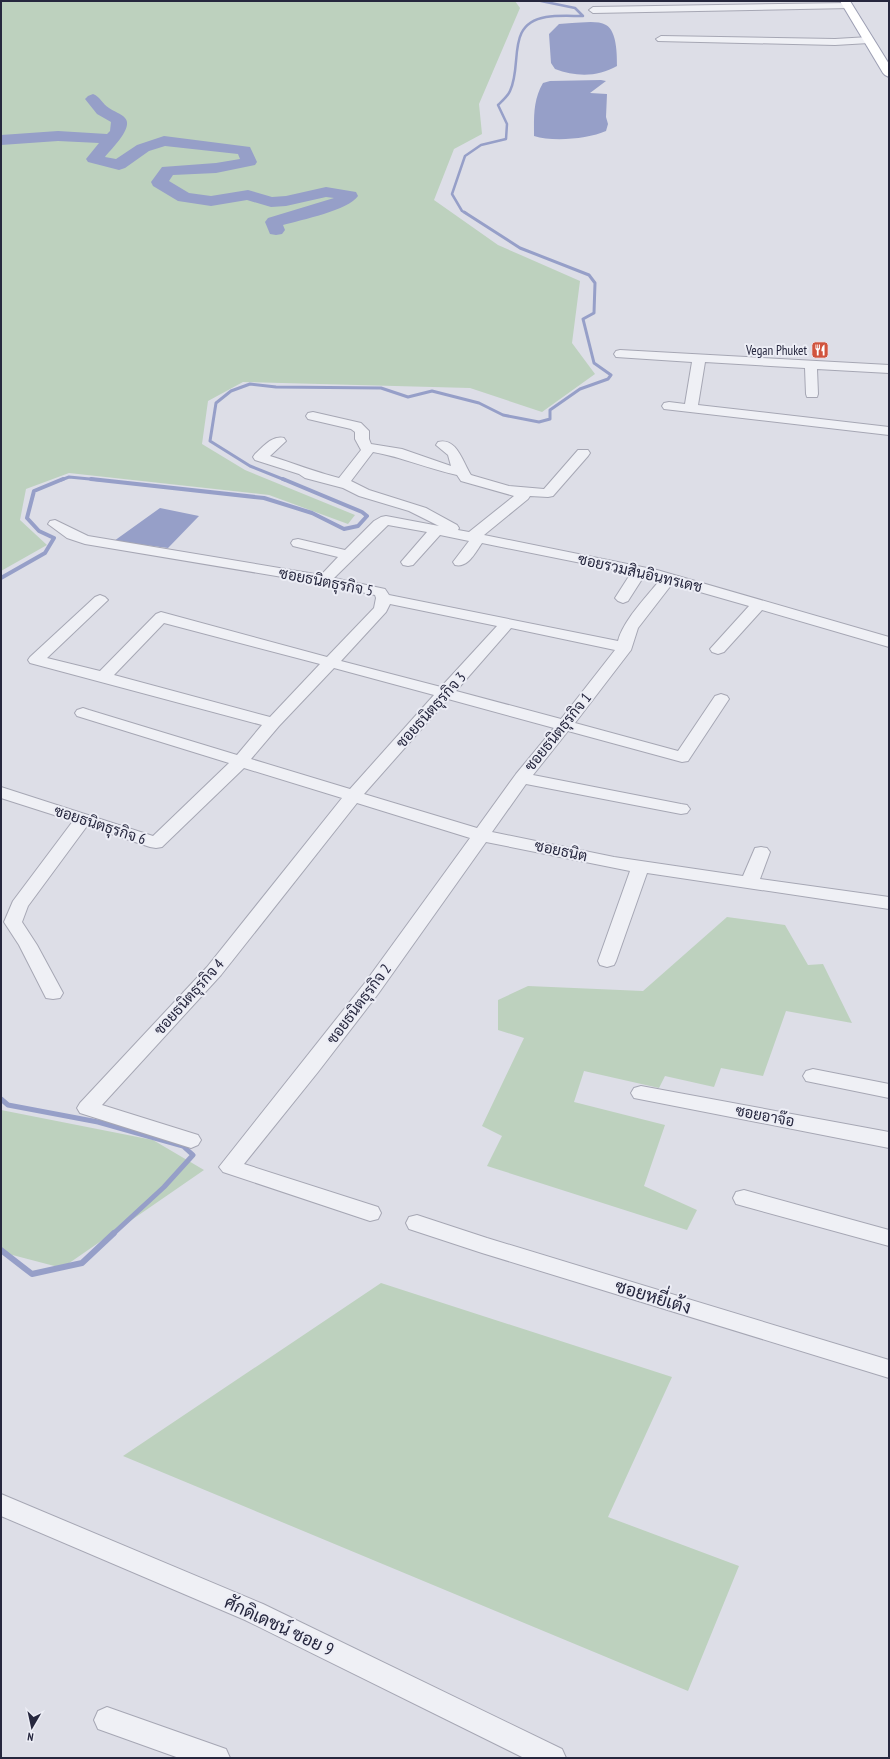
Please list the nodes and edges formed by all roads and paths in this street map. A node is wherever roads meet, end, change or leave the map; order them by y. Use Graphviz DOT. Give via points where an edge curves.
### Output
graph roads {
  1 [pos="850,3"];
  2 [pos="593,10"];
  3 [pos="661,39"];
  4 [pos="869,40"];
  5 [pos="889,55"];
  6 [pos="889,74"];
  7 [pos="620,354"];
  8 [pos="700,359"];
  9 [pos="811,365"];
  10 [pos="889,368"];
  11 [pos="812,394"];
  12 [pos="669,406"];
  13 [pos="691,408"];
  14 [pos="313,416"];
  15 [pos="889,430"];
  16 [pos="280,441"];
  17 [pos="443,445"];
  18 [pos="368,448"];
  19 [pos="583,453"];
  20 [pos="462,472"];
  21 [pos="347,485"];
  22 [pos="509,490"];
  23 [pos="56,524"];
  24 [pos="436,530"];
  25 [pos="455,533"];
  26 [pos="476,538"];
  27 [pos="298,543"];
  28 [pos="344,559"];
  29 [pos="408,562"];
  30 [pos="460,562"];
  31 [pos="640,571"];
  32 [pos="669,578"];
  33 [pos="324,580"];
  34 [pos="384,598"];
  35 [pos="623,598"];
  36 [pos="100,600"];
  37 [pos="760,604"];
  38 [pos="507,624"];
  39 [pos="889,642"];
  40 [pos="625,648"];
  41 [pos="718,649"];
  42 [pos="330,663"];
  43 [pos="104,677"];
  44 [pos="446,694"];
  45 [pos="721,699"];
  46 [pos="83,713"];
  47 [pos="273,723"];
  48 [pos="564,726"];
  49 [pos="241,761"];
  50 [pos="522,778"];
  51 [pos="1,792"];
  52 [pos="353,796"];
  53 [pos="681,809"];
  54 [pos="83,819"];
  55 [pos="480,835"];
  56 [pos="761,852"];
  57 [pos="641,866"];
  58 [pos="750,882"];
  59 [pos="889,903"];
  60 [pos="607,961"];
  61 [pos="53,993"];
  62 [pos="813,1076"];
  63 [pos="889,1091"];
  64 [pos="641,1093"];
  65 [pos="191,1140"];
  66 [pos="889,1140"];
  67 [pos="744,1198"];
  68 [pos="370,1213"];
  69 [pos="417,1223"];
  70 [pos="889,1238"];
  71 [pos="889,1369"];
  72 [pos="1,1505"];
  73 [pos="107,1720"];
  74 [pos="546,1757"];
  75 [pos="216,1758"];
  1 -- 2 [label="street"];
  1 -- 4 [label="main road"];
  1 -- 5 [label="main road"];
  3 -- 4 [label="street" via="835,42"];
  4 -- 6 [label="main road"];
  7 -- 8 [label="street"];
  8 -- 9 [label="street"];
  8 -- 13 [label="street"];
  9 -- 10 [label="street" via="860,372"];
  9 -- 11 [label="street"];
  12 -- 13 [label="street"];
  13 -- 15 [label="street"];
  14 -- 18 [label="street" via="356,426 362,431 362,439"];
  16 -- 21 [label="street" via="260,457"];
  17 -- 20 [label="street" via="454,454 456,464"];
  18 -- 20 [label="street" via="397,452"];
  18 -- 21 [label="street" via="368,452 344,479 343,482"];
  19 -- 22 [label="street" via="548,493"];
  20 -- 22 [label="street" via="466,478"];
  21 -- 25 [label="street" via="364,494 400,503 419,511 453,528"];
  22 -- 26 [label="street" via="521,494 522,498"];
  23 -- 33 [label="street, ซอยธนิตธุรกิจ 5" via="85,540"];
  24 -- 25 [label="street, ซอยรวมสินอินทรเดช"];
  24 -- 28 [label="street, ซอยรวมสินอินทรเดช" via="386,520"];
  24 -- 29 [label="street"];
  25 -- 26 [label="street, ซอยรวมสินอินทรเดช"];
  26 -- 30 [label="street"];
  26 -- 31 [label="street, ซอยรวมสินอินทรเดช"];
  27 -- 28 [label="street" via="333,550 346,555"];
  28 -- 33 [label="street"];
  31 -- 32 [label="street, ซอยรวมสินอินทรเดช"];
  31 -- 35 [label="street"];
  32 -- 37 [label="street, ซอยรวมสินอินทรเดช"];
  32 -- 40 [label="street, ซอยธนิตธุรกิจ 1" via="639,615 627,637"];
  33 -- 34 [label="street, ซอยธนิตธุรกิจ 5" via="380,592"];
  34 -- 38 [label="street"];
  34 -- 42 [label="street, ซอยธนิตธุรกิจ 5" via="381,609"];
  36 -- 43 [label="street" via="36,660"];
  37 -- 39 [label="street, ซอยรวมสินอินทรเดช"];
  37 -- 41 [label="street"];
  38 -- 40 [label="street"];
  38 -- 44 [label="street, ซอยธนิตธุรกิจ 3"];
  40 -- 48 [label="street, ซอยธนิตธุรกิจ 1"];
  42 -- 43 [label="street" via="161,617"];
  42 -- 44 [label="street"];
  42 -- 47 [label="street, ซอยธนิตธุรกิจ 5"];
  43 -- 47 [label="street"];
  44 -- 48 [label="street"];
  44 -- 52 [label="street, ซอยธนิตธุรกิจ 3"];
  45 -- 48 [label="street" via="682,757"];
  46 -- 49 [label="street, ซอยธนิต"];
  47 -- 49 [label="street, ซอยธนิตธุรกิจ 5"];
  48 -- 50 [label="street, ซอยธนิตธุรกิจ 1"];
  49 -- 52 [label="street, ซอยธนิต"];
  49 -- 54 [label="street, ซอยธนิตธุรกิจ 6" via="156,843"];
  50 -- 53 [label="street"];
  50 -- 55 [label="street, ซอยธนิตธุรกิจ 1"];
  51 -- 54 [label="street, ซอยธนิตธุรกิจ 6"];
  52 -- 55 [label="street, ซอยธนิต"];
  52 -- 65 [label="street, ซอยธนิตธุรกิจ 4" via="214,970 87,1108"];
  54 -- 61 [label="street" via="19,905 13,922"];
  55 -- 57 [label="street, ซอยธนิต" via="614,863"];
  55 -- 68 [label="street, ซอยธนิตธุรกิจ 2" via="371,989 230,1167"];
  56 -- 58 [label="street"];
  57 -- 58 [label="street, ซอยธนิต"];
  57 -- 60 [label="street"];
  58 -- 59 [label="street, ซอยธนิต"];
  62 -- 63 [label="street"];
  64 -- 66 [label="street, ซอยอาจ๊อ"];
  67 -- 70 [label="street"];
  69 -- 71 [label="street, ซอยหยี่เต้ง"];
  72 -- 74 [label="street, ศักดิเดชน์ ซอย 9" via="254,1612"];
  73 -- 75 [label="street"];
}
